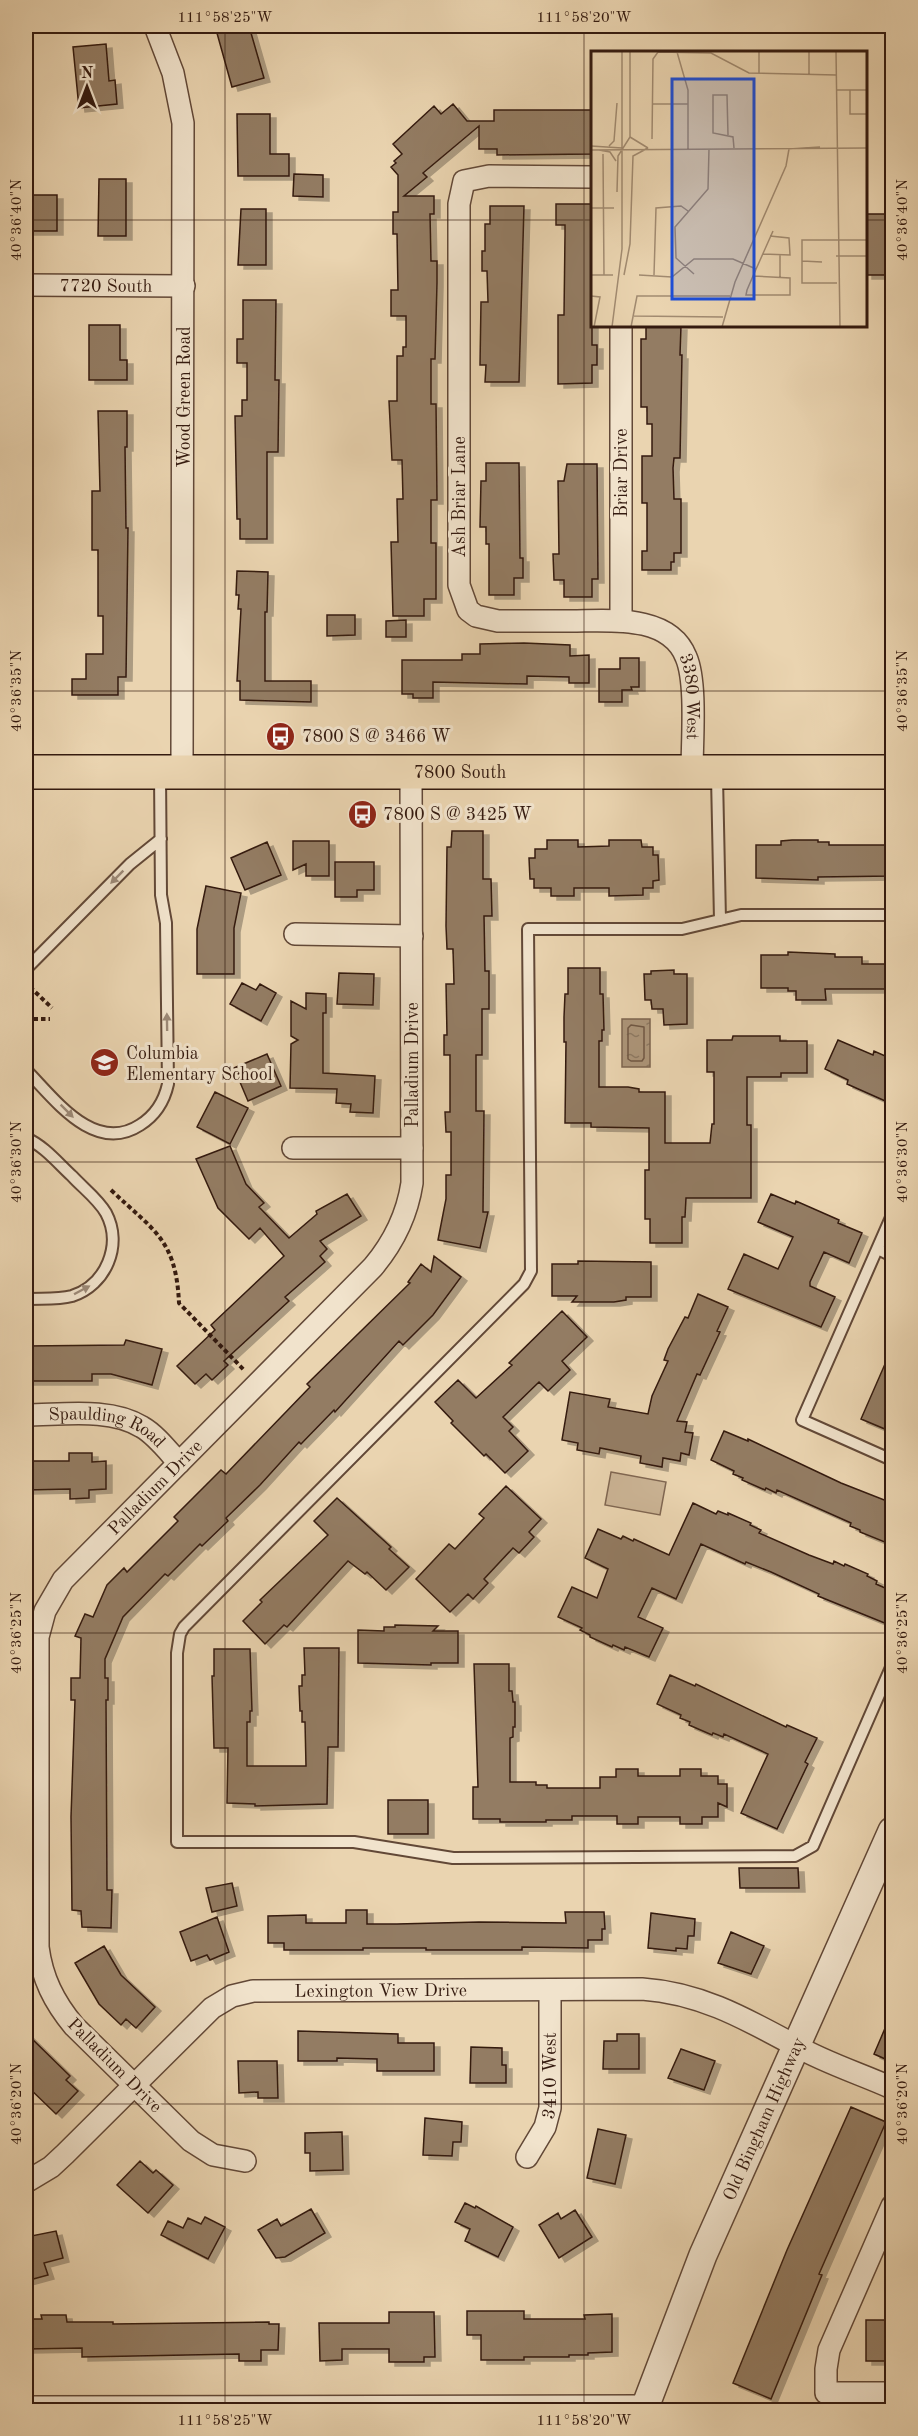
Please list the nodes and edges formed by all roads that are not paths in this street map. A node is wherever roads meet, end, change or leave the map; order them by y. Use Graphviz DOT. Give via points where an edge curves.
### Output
graph roads {
  1 [pos="155,26"];
  2 [pos="591,177"];
  3 [pos="26,285"];
  4 [pos="184,286"];
  5 [pos="621,327"];
  6 [pos="621,621"];
  7 [pos="665,633"];
  8 [pos="705,771"];
  9 [pos="26,772"];
  10 [pos="411,772"];
  11 [pos="892,772"];
  12 [pos="171,774"];
  13 [pos="161,839"];
  14 [pos="892,915"];
  15 [pos="720,920"];
  16 [pos="295,934"];
  17 [pos="412,936"];
  18 [pos="26,969"];
  19 [pos="26,1070"];
  20 [pos="26,1138"];
  21 [pos="292,1148"];
  22 [pos="412,1148"];
  23 [pos="892,1215"];
  24 [pos="878,1249"];
  25 [pos="892,1256"];
  26 [pos="26,1299"];
  27 [pos="26,1416"];
  28 [pos="892,1461"];
  29 [pos="179,1463"];
  30 [pos="892,1665"];
  31 [pos="892,1831"];
  32 [pos="550,1990"];
  33 [pos="797,2047"];
  34 [pos="134,2085"];
  35 [pos="892,2088"];
  36 [pos="527,2157"];
  37 [pos="246,2161"];
  38 [pos="26,2182"];
  39 [pos="892,2206"];
  40 [pos="892,2393"];
  41 [pos="26,2407"];
  42 [pos="645,2408"];
  1 -- 4 [label="street, Wood Green Road" via="173,73 183,123"];
  2 -- 6 [label="street, Ash Briar Lane" via="489,176 464,181 459,204 459,572 463,599 476,616 498,621"];
  3 -- 4 [label="street, 7720 South"];
  4 -- 12 [label="street, Wood Green Road"];
  5 -- 6 [label="street, Briar Drive"];
  6 -- 7 [label="street, Ash Briar Lane"];
  7 -- 8 [label="street, 3380 West" via="679,643 687,658"];
  8 -- 10 [label="main road, 7800 South"];
  8 -- 11 [label="main road, 7800 South"];
  8 -- 15 [label="lane"];
  9 -- 12 [label="main road, 7800 South"];
  10 -- 12 [label="main road, 7800 South"];
  10 -- 17 [label="street, Palladium Drive"];
  12 -- 13 [label="lane"];
  13 -- 18 [label="lane, one-way" via="130,864"];
  19 -- 13 [label="lane, one-way" via="77,1121 94,1130 112,1133 137,1127 161,1104 168,1084"];
  14 -- 15 [label="lane" via="741,915"];
  15 -- 30 [label="lane" via="682,929 528,929 531,1271 524,1284 184,1626 177,1653 177,1842 354,1842 453,1858 795,1856 813,1846"];
  16 -- 17 [label="street"];
  17 -- 22 [label="street, Palladium Drive"];
  26 -- 20 [label="lane, one-way" via="58,1298 81,1292 106,1268 113,1247 111,1224 100,1204 44,1148"];
  21 -- 22 [label="street"];
  22 -- 29 [label="street, Palladium Drive" via="409,1201 396,1236 385,1252"];
  23 -- 24 [label="lane"];
  24 -- 25 [label="lane"];
  24 -- 28 [label="lane" via="802,1420"];
  27 -- 29 [label="street, Spaulding Road" via="117,1418 144,1428"];
  29 -- 34 [label="street, Palladium Drive" via="63,1580 45,1611 37,1651 40,1964 62,2012"];
  31 -- 33 [label="street, Old Bingham Highway"];
  32 -- 33 [label="street, Lexington View Drive" via="642,1989 675,1993 755,2023"];
  32 -- 34 [label="street, Lexington View Drive" via="242,1993 212,2008"];
  32 -- 36 [label="street, 3410 West" via="550,2108 545,2127"];
  33 -- 35 [label="street, Lexington View Drive"];
  33 -- 42 [label="street, Old Bingham Highway" via="703,2255"];
  34 -- 37 [label="street, Palladium Drive" via="201,2149"];
  34 -- 38 [label="street, Lexington View Drive" via="51,2167"];
  39 -- 40 [label="street" via="829,2350 826,2369 826,2393"];
  41 -- 42 [label="street"];
}
